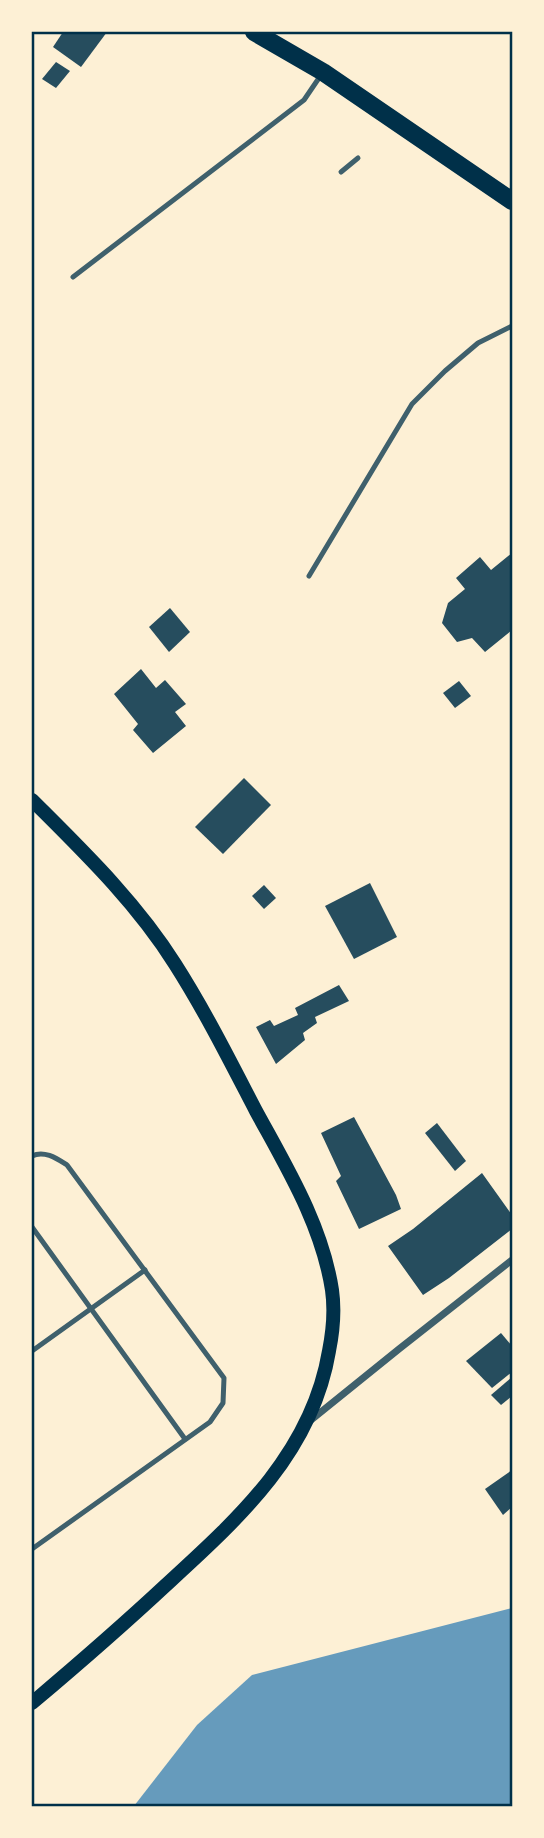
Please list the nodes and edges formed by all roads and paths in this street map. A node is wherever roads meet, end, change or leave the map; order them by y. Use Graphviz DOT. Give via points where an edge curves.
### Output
graph roads {
  1 [pos="254,32"];
  2 [pos="323,72"];
  3 [pos="358,158"];
  4 [pos="341,172"];
  5 [pos="513,201"];
  6 [pos="73,278"];
  7 [pos="513,326"];
  8 [pos="309,576"];
  9 [pos="32,800"];
  10 [pos="32,1156"];
  11 [pos="32,1227"];
  12 [pos="513,1260"];
  13 [pos="145,1270"];
  14 [pos="90,1309"];
  15 [pos="32,1351"];
  16 [pos="305,1425"];
  17 [pos="185,1439"];
  18 [pos="32,1549"];
  19 [pos="32,1703"];
  1 -- 2 [label="main road"];
  2 -- 5 [label="main road"];
  2 -- 6 [label="lane" via="304,100"];
  3 -- 4 [label="lane"];
  7 -- 8 [label="lane" via="478,343 412,404"];
  9 -- 16 [label="main road" via="131,904 174,962 302,1198 324,1250 334,1325 325,1376"];
  10 -- 13 [label="lane" via="52,1155 67,1165"];
  11 -- 14 [label="lane"];
  12 -- 16 [label="street"];
  13 -- 14 [label="lane"];
  13 -- 17 [label="lane" via="224,1378 223,1403 210,1422"];
  14 -- 15 [label="lane"];
  14 -- 17 [label="lane"];
  16 -- 19 [label="main road" via="276,1474 229,1527"];
  17 -- 18 [label="lane"];
}
